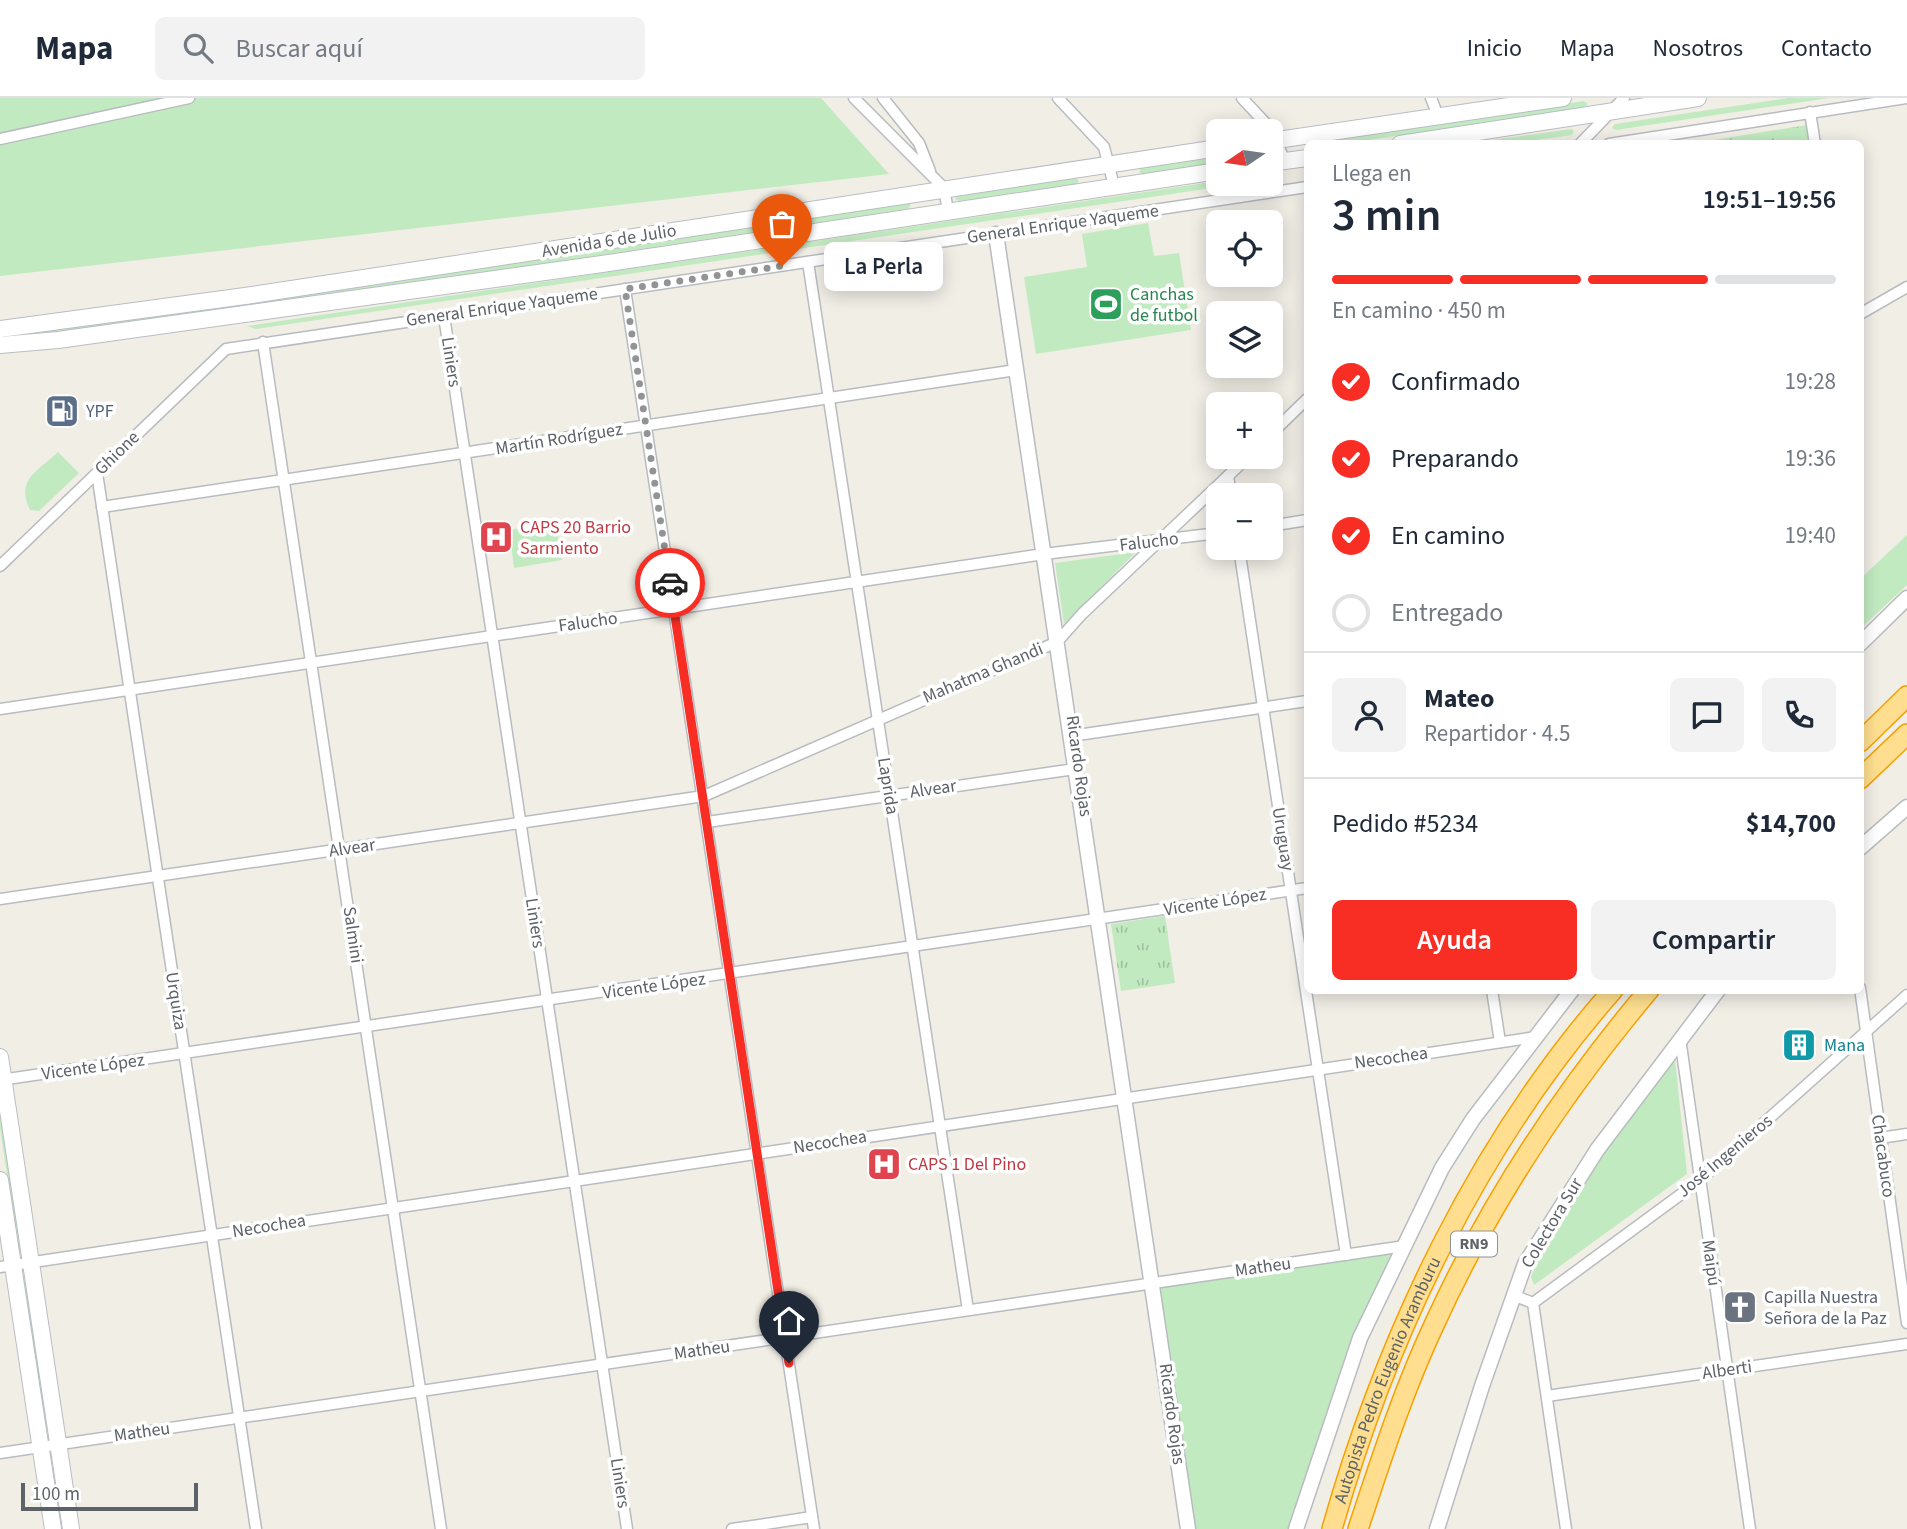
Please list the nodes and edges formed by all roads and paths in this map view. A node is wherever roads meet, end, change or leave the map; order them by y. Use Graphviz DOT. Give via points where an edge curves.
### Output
graph roads {
  1 [pos="120,98"];
  2 [pos="189,98"];
  3 [pos="854,98"];
  4 [pos="1058,98"];
  5 [pos="1242,98"];
  6 [pos="1432,98"];
  7 [pos="1563,98"];
  8 [pos="1624,98"];
  9 [pos="1698,98"];
  10 [pos="1907,98"];
  11 [pos="891,101"];
  12 [pos="124,110"];
  13 [pos="1612,110"];
  14 [pos="1810,111"];
  15 [pos="1438,116"];
  16 [pos="1262,119"];
  17 [pos="0,139"];
  18 [pos="1283,139"];
  19 [pos="1425,140"];
  20 [pos="1584,140"];
  21 [pos="1633,140"];
  22 [pos="1814,140"];
  23 [pos="1206,150"];
  24 [pos="1304,158"];
  25 [pos="1283,161"];
  26 [pos="1111,165"];
  27 [pos="1206,173"];
  28 [pos="938,183"];
  29 [pos="1114,186"];
  30 [pos="1304,187"];
  31 [pos="948,212"];
  32 [pos="998,234"];
  33 [pos="808,262"];
  34 [pos="1907,287"];
  35 [pos="625,289"];
  36 [pos="1864,312"];
  37 [pos="444,316"];
  38 [pos="0,329"];
  39 [pos="263,342"];
  40 [pos="0,345"];
  41 [pos="237,346"];
  42 [pos="1016,370"];
  43 [pos="829,398"];
  44 [pos="1304,402"];
  45 [pos="1283,422"];
  46 [pos="646,426"];
  47 [pos="465,453"];
  48 [pos="1235,469"];
  49 [pos="97,473"];
  50 [pos="1228,476"];
  51 [pos="284,480"];
  52 [pos="1229,483"];
  53 [pos="102,507"];
  54 [pos="1304,520"];
  55 [pos="1283,524"];
  56 [pos="1206,535"];
  57 [pos="1157,542"];
  58 [pos="1045,554"];
  59 [pos="1241,560"];
  60 [pos="0,566"];
  61 [pos="857,582"];
  62 [pos="1907,598"];
  63 [pos="674,609"];
  64 [pos="492,636"];
  65 [pos="1864,639"];
  66 [pos="1058,640"];
  67 [pos="311,664"];
  68 [pos="131,691"];
  69 [pos="1907,695"];
  70 [pos="1304,701"];
  71 [pos="1263,708"];
  72 [pos="0,709"];
  73 [pos="877,718"];
  74 [pos="1907,734"];
  75 [pos="1073,736"];
  76 [pos="1864,738"];
  77 [pos="1075,769"];
  78 [pos="1864,775"];
  79 [pos="704,796"];
  80 [pos="889,796"];
  81 [pos="1907,807"];
  82 [pos="707,822"];
  83 [pos="519,823"];
  84 [pos="1864,845"];
  85 [pos="341,850"];
  86 [pos="157,877"];
  87 [pos="1304,889"];
  88 [pos="1291,891"];
  89 [pos="0,899"];
  90 [pos="1100,919"];
  91 [pos="913,947"];
  92 [pos="730,975"];
  93 [pos="1304,977"];
  94 [pos="1307,994"];
  95 [pos="1493,994"];
  96 [pos="1569,994"];
  97 [pos="1610,994"];
  98 [pos="1645,994"];
  99 [pos="1715,994"];
  100 [pos="1861,994"];
  101 [pos="1907,996"];
  102 [pos="547,1001"];
  103 [pos="366,1027"];
  104 [pos="1865,1033"];
  105 [pos="1536,1037"];
  106 [pos="1680,1038"];
  107 [pos="1500,1042"];
  108 [pos="184,1054"];
  109 [pos="0,1057"];
  110 [pos="1318,1069"];
  111 [pos="2,1080"];
  112 [pos="1126,1098"];
  113 [pos="940,1126"];
  114 [pos="1907,1134"];
  115 [pos="1880,1138"];
  116 [pos="757,1153"];
  117 [pos="0,1180"];
  118 [pos="574,1181"];
  119 [pos="1699,1181"];
  120 [pos="393,1208"];
  121 [pos="212,1235"];
  122 [pos="1405,1246"];
  123 [pos="1346,1255"];
  124 [pos="31,1262"];
  125 [pos="6,1266"];
  126 [pos="1154,1288"];
  127 [pos="1513,1296"];
  128 [pos="1533,1303"];
  129 [pos="968,1310"];
  130 [pos="1907,1324"];
  131 [pos="785,1337"];
  132 [pos="1907,1344"];
  133 [pos="602,1364"];
  134 [pos="1726,1370"];
  135 [pos="420,1391"];
  136 [pos="1547,1396"];
  137 [pos="239,1418"];
  138 [pos="58,1444"];
  139 [pos="40,1447"];
  140 [pos="0,1453"];
  141 [pos="813,1523"];
  142 [pos="53,1529"];
  143 [pos="71,1529"];
  144 [pos="256,1529"];
  145 [pos="441,1529"];
  146 [pos="627,1529"];
  147 [pos="732,1529"];
  148 [pos="1188,1529"];
  149 [pos="1296,1529"];
  150 [pos="1332,1529"];
  151 [pos="1358,1529"];
  152 [pos="1437,1529"];
  153 [pos="1566,1529"];
  154 [pos="1750,1529"];
  1 -- 12 [label="street"];
  2 -- 12 [label="street"];
  3 -- 28 [label="street"];
  4 -- 26 [label="street" via="1104,147"];
  5 -- 16 [label="street"];
  6 -- 15 [label="street"];
  7 -- 15 [label="main road"];
  8 -- 13 [label="street"];
  9 -- 13 [label="main road"];
  10 -- 14 [label="street"];
  11 -- 28 [label="street"];
  12 -- 17 [label="street"];
  13 -- 19 [label="main road"];
  13 -- 20 [label="street"];
  14 -- 21 [label="street"];
  14 -- 22 [label="street"];
  15 -- 18 [label="main road"];
  23 -- 26 [label="main road, Avenida 6 de Julio"];
  24 -- 25 [label="main road"];
  26 -- 28 [label="main road, Avenida 6 de Julio"];
  26 -- 29 [label="street"];
  27 -- 29 [label="main road, Avenida 6 de Julio"];
  28 -- 31 [label="street"];
  28 -- 38 [label="main road, Avenida 6 de Julio" via="272,292"];
  29 -- 31 [label="main road, Avenida 6 de Julio"];
  30 -- 32 [label="street, General Enrique Yaqueme"];
  31 -- 40 [label="main road, Avenida 6 de Julio"];
  32 -- 33 [label="street, General Enrique Yaqueme"];
  32 -- 42 [label="street, Ricardo Rojas"];
  32 -- 58 [label="street, Ricardo Rojas"];
  33 -- 35 [label="street, General Enrique Yaqueme"];
  33 -- 43 [label="street, Laprida"];
  34 -- 36 [label="street"];
  35 -- 37 [label="street, General Enrique Yaqueme"];
  35 -- 46 [label="street"];
  37 -- 39 [label="street, General Enrique Yaqueme"];
  37 -- 47 [label="street, Liniers"];
  39 -- 41 [label="street, General Enrique Yaqueme"];
  39 -- 51 [label="street, Salmini"];
  41 -- 49 [label="street, Ghione" via="219,354"];
  42 -- 43 [label="street, Martín Rodríguez"];
  42 -- 58 [label="street, Ricardo Rojas"];
  43 -- 46 [label="street, Martín Rodríguez"];
  43 -- 61 [label="street, Laprida"];
  44 -- 45 [label="street"];
  46 -- 47 [label="street, Martín Rodríguez"];
  46 -- 63 [label="street"];
  47 -- 51 [label="street, Martín Rodríguez"];
  47 -- 64 [label="street, Liniers"];
  48 -- 50 [label="street, Mahatma Ghandi"];
  49 -- 53 [label="street, Urquiza"];
  49 -- 60 [label="street, Ghione"];
  50 -- 52 [label="street"];
  50 -- 57 [label="street, Mahatma Ghandi"];
  51 -- 53 [label="street, Martín Rodríguez"];
  51 -- 67 [label="street, Salmini"];
  53 -- 68 [label="street, Urquiza"];
  54 -- 55 [label="street"];
  56 -- 57 [label="street, Falucho"];
  57 -- 58 [label="street, Falucho"];
  57 -- 66 [label="street, Mahatma Ghandi"];
  58 -- 61 [label="street, Falucho"];
  58 -- 66 [label="street, Ricardo Rojas"];
  59 -- 71 [label="street, Uruguay"];
  61 -- 63 [label="street, Falucho"];
  61 -- 73 [label="street, Laprida"];
  62 -- 65 [label="street"];
  63 -- 64 [label="street, Falucho"];
  63 -- 79 [label="street"];
  64 -- 67 [label="street, Falucho"];
  64 -- 83 [label="street, Liniers"];
  66 -- 73 [label="street, Mahatma Ghandi"];
  66 -- 75 [label="street, Ricardo Rojas"];
  67 -- 68 [label="street, Falucho"];
  67 -- 85 [label="street, Salmini"];
  68 -- 72 [label="street, Falucho"];
  68 -- 86 [label="street, Urquiza"];
  69 -- 76 [label="highway"];
  70 -- 71 [label="street"];
  71 -- 75 [label="street"];
  71 -- 88 [label="street, Uruguay"];
  73 -- 79 [label="street, Mahatma Ghandi"];
  73 -- 80 [label="street, Laprida"];
  74 -- 78 [label="highway"];
  75 -- 77 [label="street, Ricardo Rojas"];
  75 -- 90 [label="street, Ricardo Rojas"];
  77 -- 80 [label="street, Alvear"];
  77 -- 90 [label="street, Ricardo Rojas"];
  79 -- 82 [label="street"];
  79 -- 83 [label="street, Alvear"];
  80 -- 82 [label="street, Alvear"];
  80 -- 91 [label="street, Laprida"];
  81 -- 84 [label="street"];
  82 -- 92 [label="street"];
  83 -- 85 [label="street, Alvear"];
  83 -- 102 [label="street, Liniers"];
  85 -- 86 [label="street, Alvear"];
  85 -- 103 [label="street, Salmini"];
  86 -- 89 [label="street, Alvear"];
  86 -- 108 [label="street, Urquiza"];
  87 -- 88 [label="street, Vicente López"];
  88 -- 90 [label="street, Vicente López"];
  88 -- 93 [label="street, Uruguay"];
  90 -- 91 [label="street, Vicente López"];
  90 -- 112 [label="street, Ricardo Rojas"];
  91 -- 92 [label="street, Vicente López"];
  91 -- 113 [label="street, Laprida"];
  92 -- 102 [label="street, Vicente López"];
  92 -- 116 [label="street"];
  94 -- 110 [label="street, Uruguay"];
  95 -- 107 [label="street"];
  96 -- 105 [label="street"];
  97 -- 150 [label="highway, Autopista Pedro Eugenio Aramburu / RN9" via="1522,1109 1452,1229 1380,1384"];
  98 -- 151 [label="highway, Autopista Pedro Eugenio Aramburu / RN9" via="1559,1106 1499,1199 1434,1324 1404,1394"];
  99 -- 106 [label="street, Colectora Sur"];
  100 -- 104 [label="street, Chacabuco"];
  101 -- 104 [label="street, José Ingenieros"];
  102 -- 103 [label="street, Vicente López"];
  102 -- 118 [label="street, Liniers"];
  103 -- 108 [label="street, Vicente López"];
  103 -- 120 [label="street, Salmini"];
  104 -- 115 [label="street, Chacabuco"];
  104 -- 119 [label="street, José Ingenieros"];
  105 -- 107 [label="street, Necochea"];
  105 -- 122 [label="street" via="1458,1142"];
  106 -- 119 [label="street, Maipú"];
  106 -- 127 [label="street, Colectora Sur" via="1583,1170 1525,1264"];
  107 -- 110 [label="street, Necochea"];
  108 -- 111 [label="street, Vicente López"];
  108 -- 121 [label="street, Urquiza"];
  109 -- 111 [label="main road"];
  110 -- 112 [label="street, Necochea"];
  110 -- 123 [label="street, Uruguay"];
  111 -- 124 [label="main road"];
  112 -- 113 [label="street, Necochea"];
  112 -- 126 [label="street, Ricardo Rojas"];
  113 -- 116 [label="street, Necochea"];
  113 -- 129 [label="street, Laprida"];
  114 -- 115 [label="street"];
  115 -- 130 [label="street, Chacabuco"];
  116 -- 118 [label="street, Necochea"];
  116 -- 131 [label="street"];
  117 -- 125 [label="main road"];
  118 -- 120 [label="street, Necochea"];
  118 -- 133 [label="street, Liniers"];
  119 -- 128 [label="street, José Ingenieros"];
  119 -- 134 [label="street, Maipú"];
  120 -- 121 [label="street, Necochea"];
  120 -- 135 [label="street, Salmini"];
  121 -- 124 [label="street, Necochea"];
  121 -- 137 [label="street, Urquiza"];
  122 -- 123 [label="street, Matheu"];
  122 -- 149 [label="street" via="1360,1338"];
  123 -- 126 [label="street, Matheu"];
  124 -- 125 [label="street, Necochea"];
  124 -- 138 [label="main road"];
  125 -- 139 [label="main road"];
  126 -- 129 [label="street, Matheu"];
  126 -- 148 [label="street, Ricardo Rojas"];
  127 -- 128 [label="street"];
  127 -- 152 [label="street, Colectora Sur"];
  128 -- 136 [label="street"];
  129 -- 131 [label="street, Matheu"];
  131 -- 133 [label="street, Matheu"];
  131 -- 141 [label="street"];
  132 -- 134 [label="street, Alberti"];
  133 -- 135 [label="street, Matheu"];
  133 -- 146 [label="street, Liniers"];
  134 -- 136 [label="street, Alberti"];
  134 -- 154 [label="street, Maipú"];
  135 -- 137 [label="street, Matheu"];
  135 -- 145 [label="street, Salmini"];
  136 -- 153 [label="street"];
  137 -- 138 [label="street, Matheu"];
  137 -- 144 [label="street, Urquiza"];
  138 -- 139 [label="street, Matheu"];
  138 -- 143 [label="main road"];
  139 -- 140 [label="street, Matheu"];
  139 -- 142 [label="main road"];
  141 -- 147 [label="street"];
}
